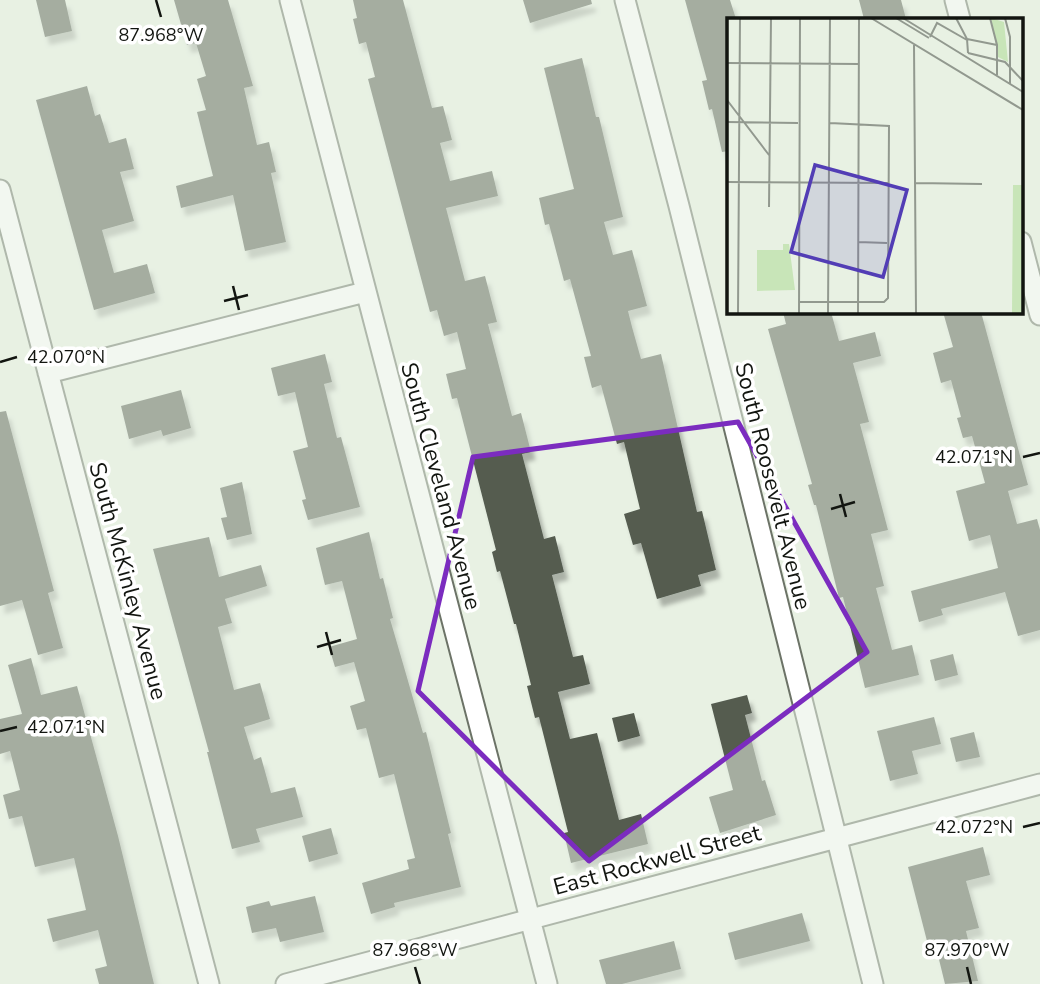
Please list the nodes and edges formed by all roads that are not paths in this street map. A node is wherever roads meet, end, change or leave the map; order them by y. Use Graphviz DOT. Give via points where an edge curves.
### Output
graph roads {
  1 [pos="290,0"];
  2 [pos="625,0"];
  3 [pos="955,0"];
  4 [pos="960,18"];
  5 [pos="0,190"];
  6 [pos="1023,250"];
  7 [pos="365,292"];
  8 [pos="1040,315"];
  9 [pos="48,373"];
  10 [pos="1040,784"];
  11 [pos="835,838"];
  12 [pos="530,919"];
  13 [pos="209,984"];
  14 [pos="286,984"];
  15 [pos="547,984"];
  16 [pos="873,984"];
  1 -- 7 [label="street, South Cleveland Avenue"];
  2 -- 11 [label="street, South Roosevelt Avenue"];
  3 -- 4 [label="street"];
  5 -- 9 [label="street, South McKinley Avenue"];
  6 -- 8 [label="street"];
  7 -- 9 [label="street"];
  7 -- 12 [label="street, South Cleveland Avenue"];
  9 -- 13 [label="street, South McKinley Avenue"];
  10 -- 11 [label="street, East Rockwell Street"];
  11 -- 12 [label="street, East Rockwell Street"];
  11 -- 16 [label="street, South Roosevelt Avenue"];
  12 -- 14 [label="street, East Rockwell Street"];
  12 -- 15 [label="street, South Cleveland Avenue"];
}
